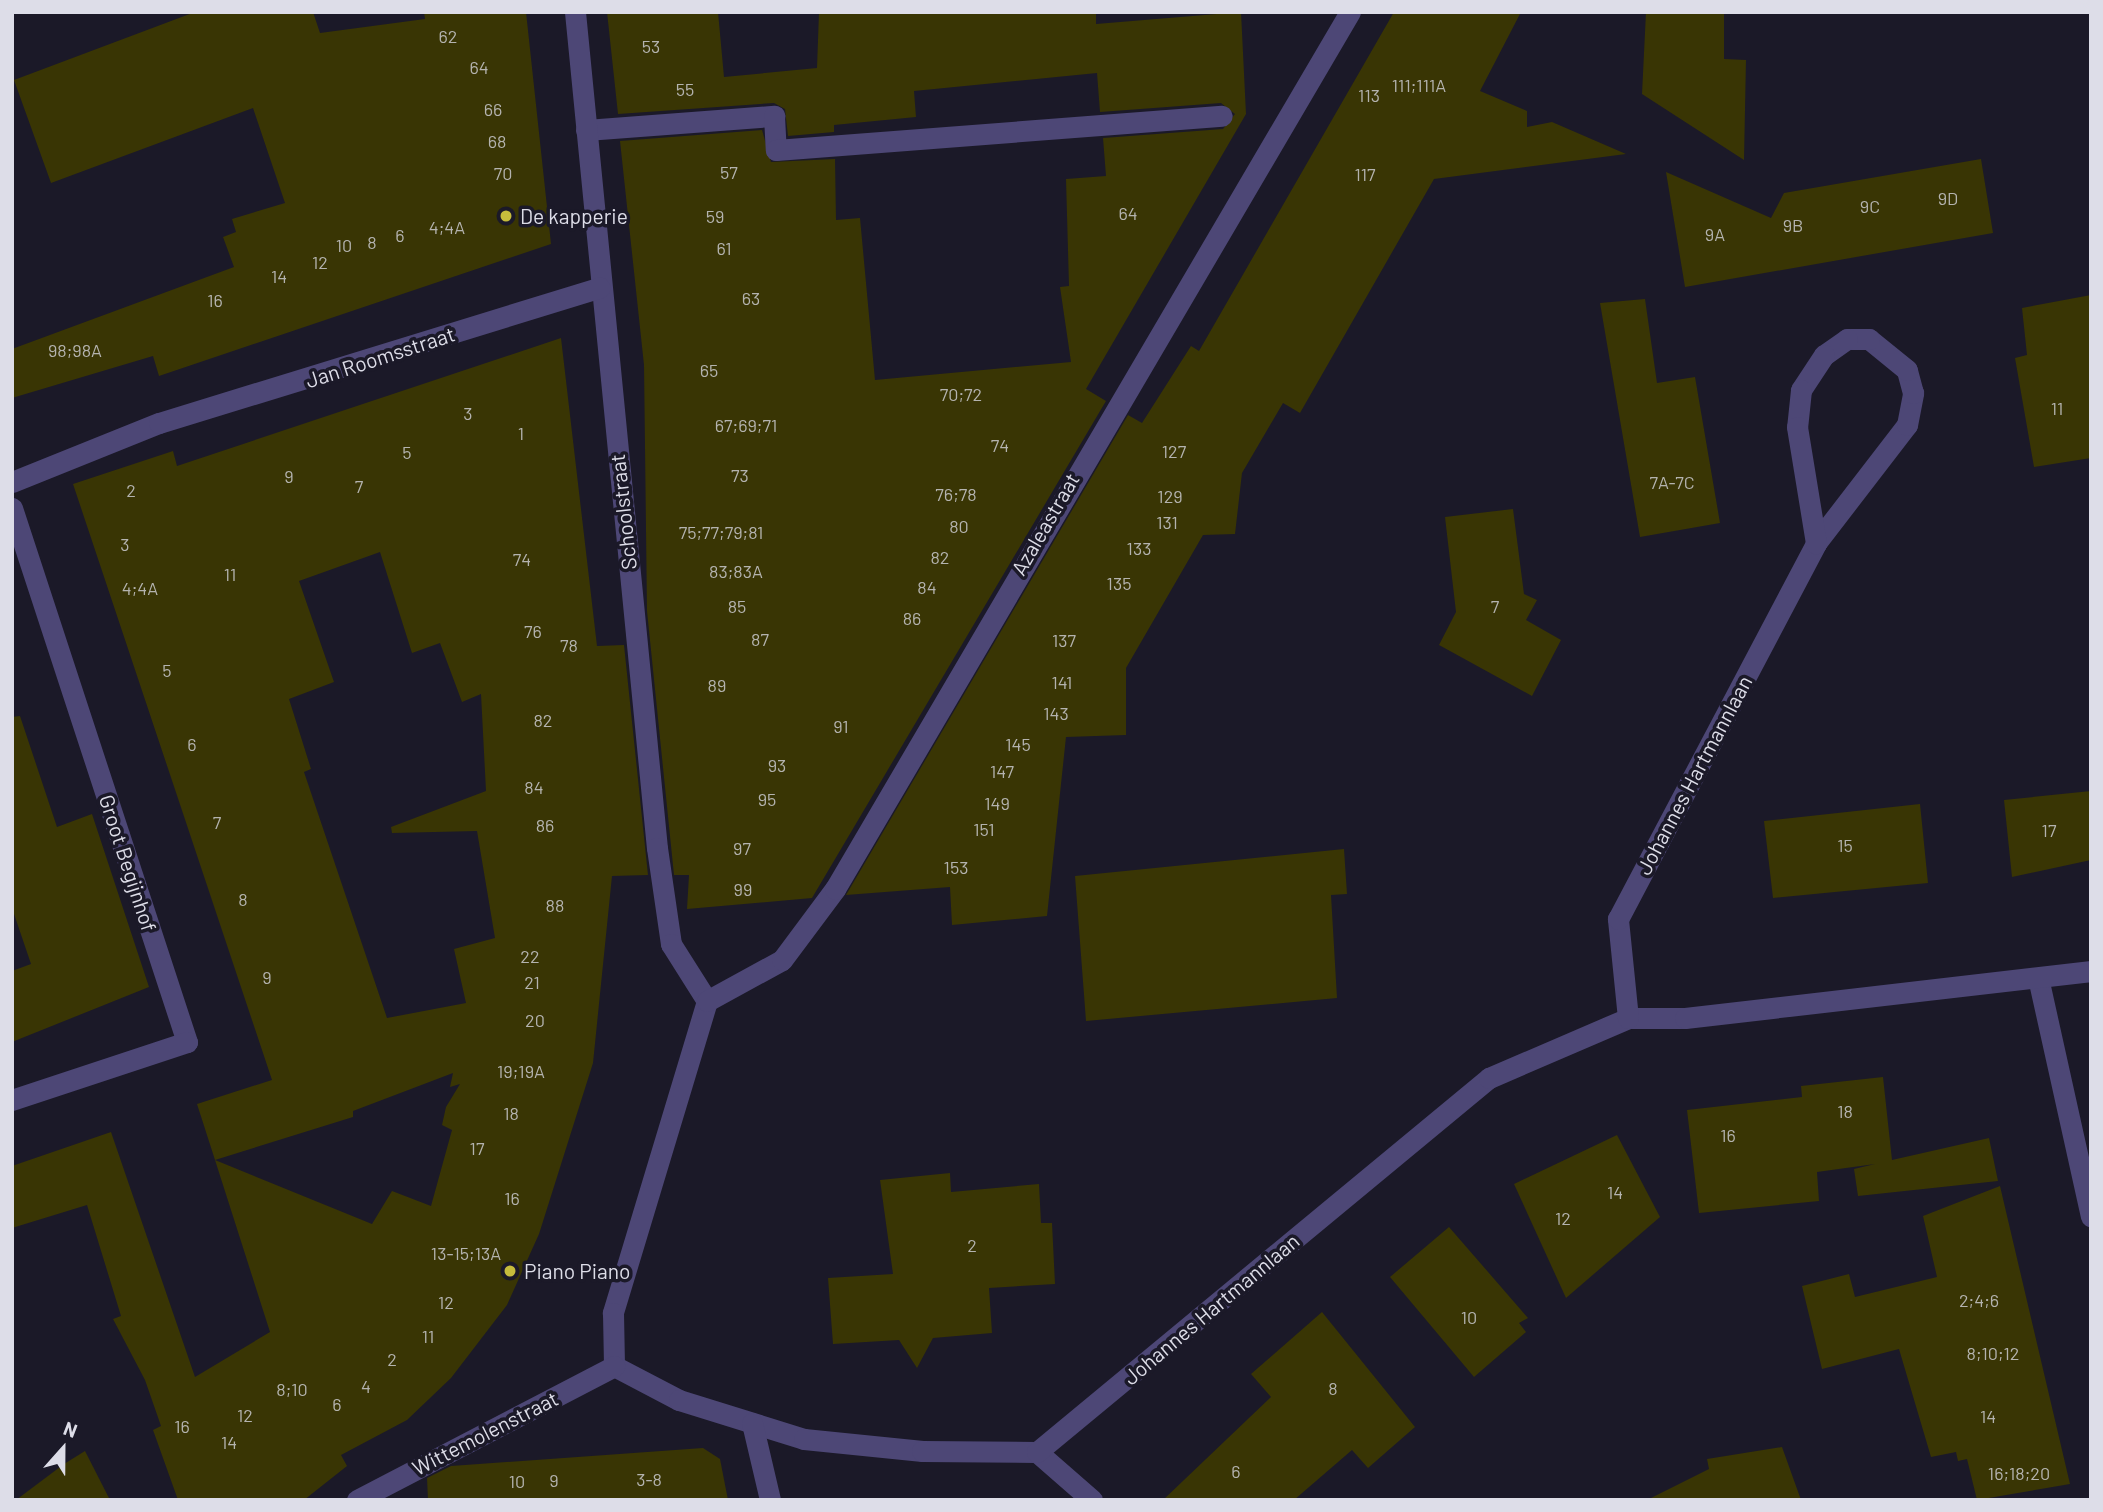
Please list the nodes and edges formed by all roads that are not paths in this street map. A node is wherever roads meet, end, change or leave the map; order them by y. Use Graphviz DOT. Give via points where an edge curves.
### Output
graph roads {
  1 [pos="575,12"];
  2 [pos="1350,12"];
  3 [pos="1222,116"];
  4 [pos="586,130"];
  5 [pos="600,286"];
  6 [pos="12,482"];
  7 [pos="12,509"];
  8 [pos="1816,543"];
  9 [pos="2091,971"];
  10 [pos="2039,982"];
  11 [pos="707,1001"];
  12 [pos="1628,1017"];
  13 [pos="12,1100"];
  14 [pos="2091,1216"];
  15 [pos="614,1366"];
  16 [pos="752,1423"];
  17 [pos="1037,1452"];
  18 [pos="357,1500"];
  19 [pos="770,1500"];
  20 [pos="1092,1500"];
  1 -- 4 [label="street, Schoolstraat"];
  2 -- 11 [label="street, Azaleastraat" via="835,889 782,960"];
  3 -- 4 [label="street" via="776,150 774,116"];
  4 -- 5 [label="street, Schoolstraat"];
  5 -- 6 [label="street, Jan Roomsstraat" via="159,423"];
  5 -- 11 [label="street, Schoolstraat" via="671,944"];
  7 -- 13 [label="street, Groot Begijnhof" via="187,1042"];
  8 -- 8 [label="street, Johannes Hartmannlaan" via="1907,425 1913,394 1907,370 1869,339 1847,339 1824,355 1801,390 1797,427"];
  8 -- 12 [label="street, Johannes Hartmannlaan" via="1618,919"];
  9 -- 10 [label="street, Johannes Hartmannlaan"];
  10 -- 12 [label="street, Johannes Hartmannlaan" via="1685,1018"];
  10 -- 14 [label="street"];
  11 -- 15 [label="street" via="613,1313"];
  12 -- 17 [label="street, Johannes Hartmannlaan" via="1489,1078"];
  15 -- 16 [label="street" via="679,1400"];
  15 -- 18 [label="street, Wittemolenstraat"];
  16 -- 17 [label="street" via="804,1439 895,1448"];
  16 -- 19 [label="street"];
  17 -- 20 [label="street"];
}
